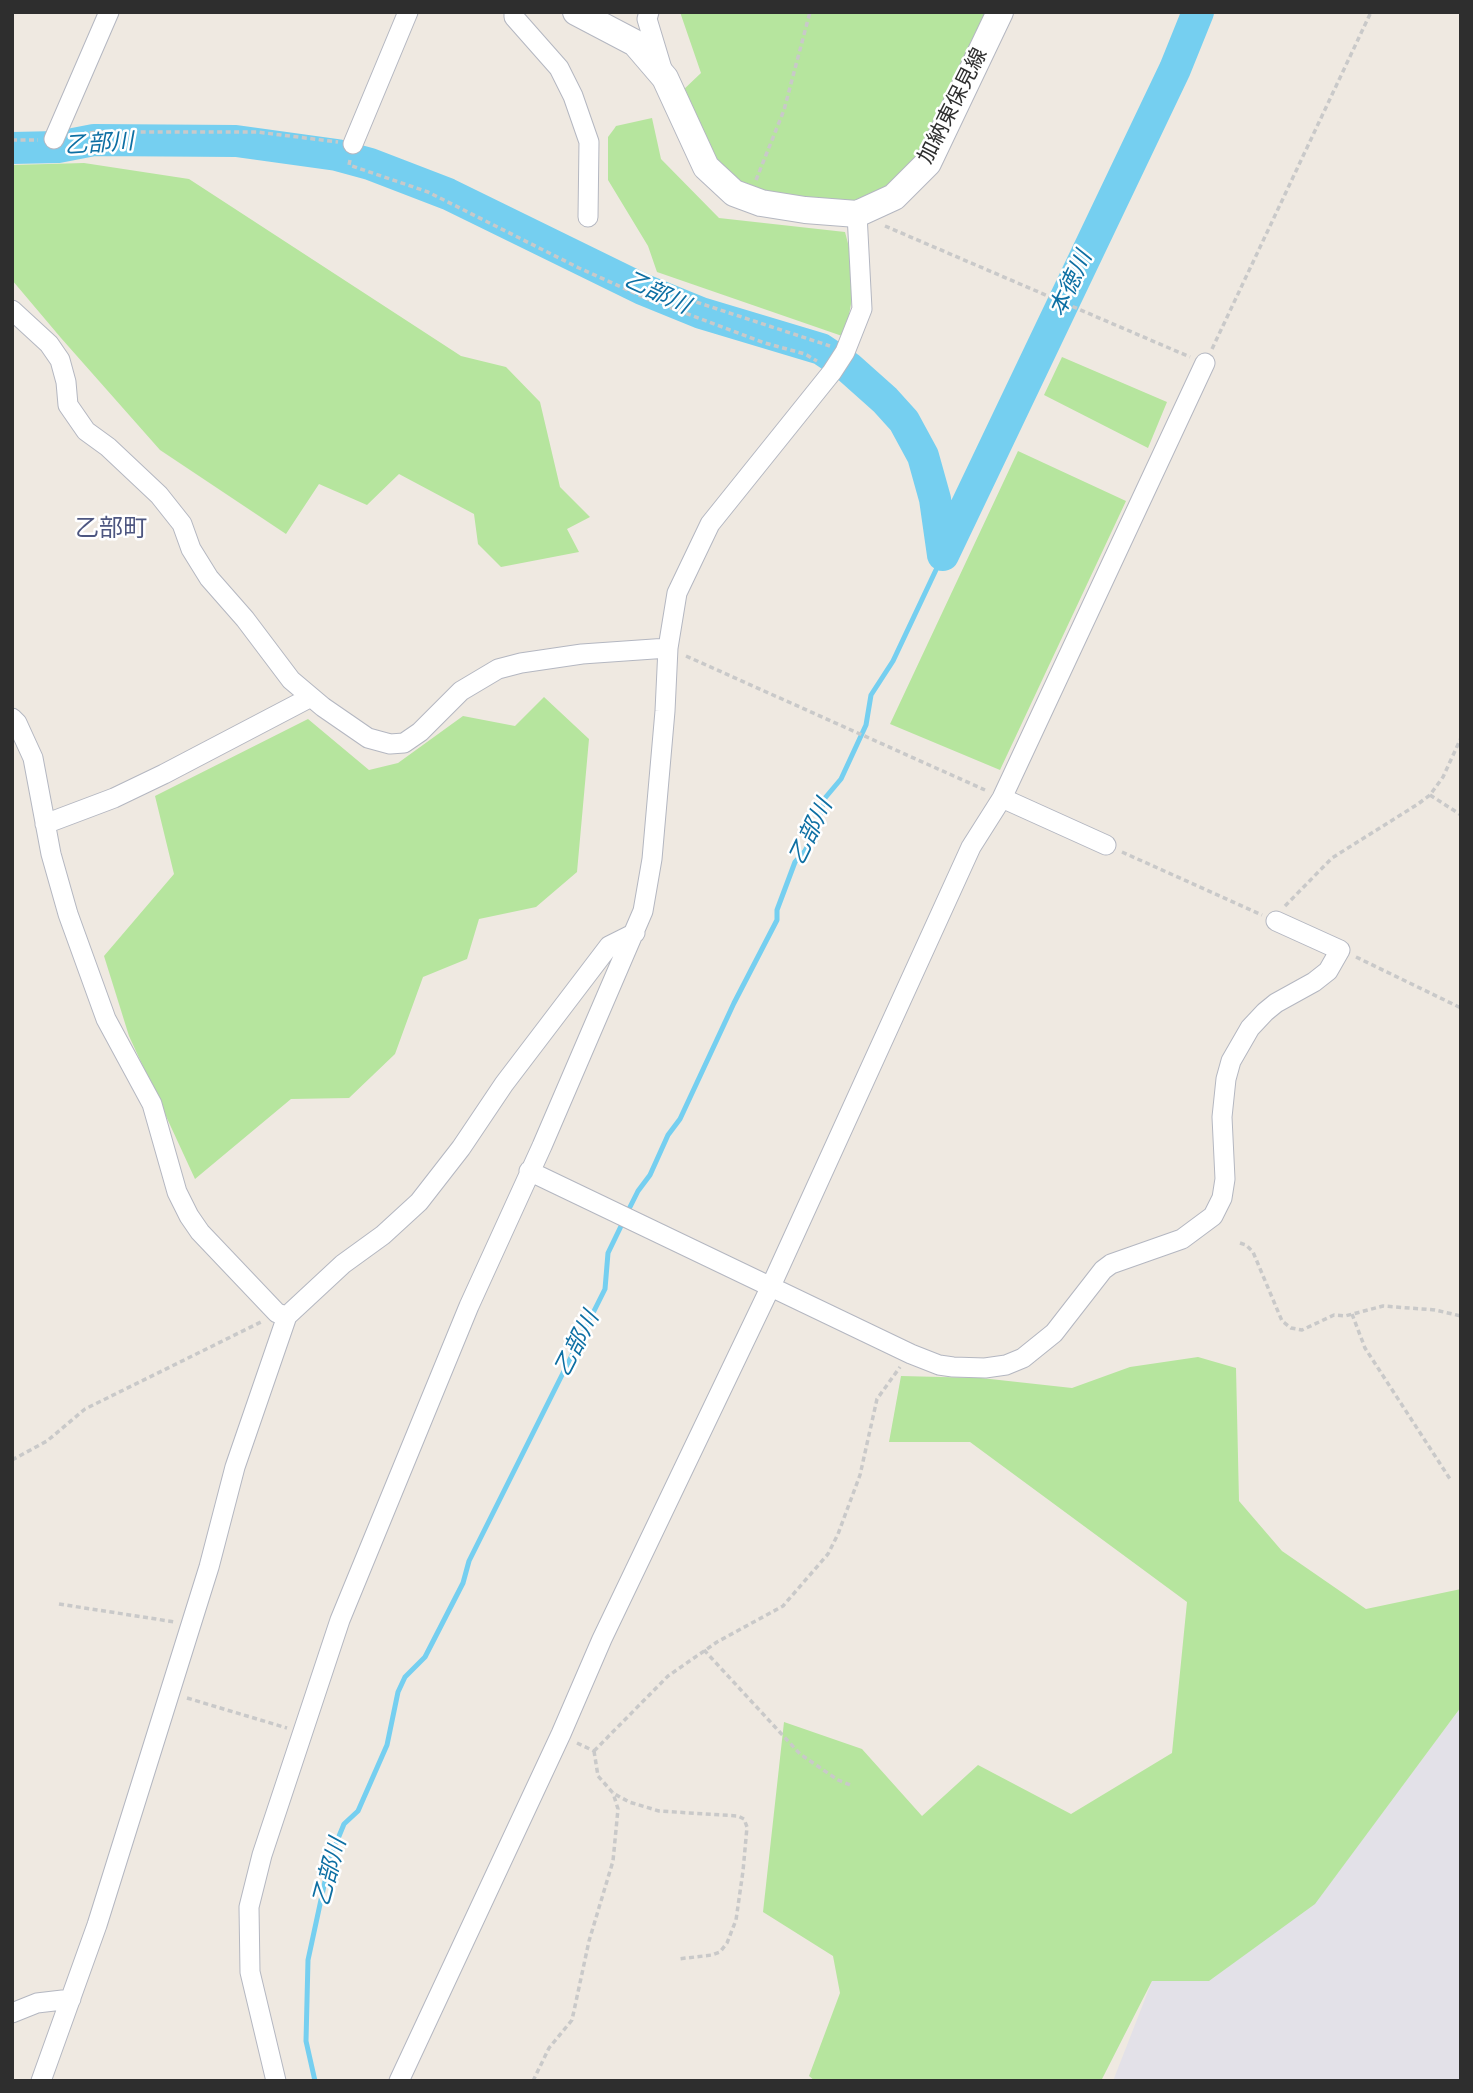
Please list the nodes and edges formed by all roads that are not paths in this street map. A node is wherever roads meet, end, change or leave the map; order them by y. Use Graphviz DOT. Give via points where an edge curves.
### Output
graph roads {
  1 [pos="109,12"];
  2 [pos="408,12"];
  3 [pos="514,12"];
  4 [pos="576,12"];
  5 [pos="649,12"];
  6 [pos="1000,12"];
  7 [pos="665,78"];
  8 [pos="54,139"];
  9 [pos="354,144"];
  10 [pos="857,214"];
  11 [pos="588,217"];
  12 [pos="12,310"];
  13 [pos="1205,363"];
  14 [pos="668,648"];
  15 [pos="312,697"];
  16 [pos="12,718"];
  17 [pos="1002,798"];
  18 [pos="45,824"];
  19 [pos="1106,845"];
  20 [pos="1276,921"];
  21 [pos="635,933"];
  22 [pos="529,1171"];
  23 [pos="771,1286"];
  24 [pos="283,1314"];
  25 [pos="71,1999"];
  26 [pos="12,2013"];
  27 [pos="41,2081"];
  28 [pos="276,2081"];
  29 [pos="399,2081"];
  1 -- 8 [label="street"];
  2 -- 9 [label="street"];
  3 -- 11 [label="street" via="559,68 573,96 589,142"];
  4 -- 7 [label="main road, 加納東保見線" via="635,43"];
  5 -- 7 [label="street" via="647,19"];
  6 -- 10 [label="main road, 加納東保見線" via="928,163 894,197"];
  7 -- 10 [label="main road, 加納東保見線" via="706,167 734,193 761,203"];
  10 -- 14 [label="street" via="862,309 845,352 710,524 677,593"];
  12 -- 15 [label="street" via="60,360 68,405 86,431 159,495 182,524 209,578 291,681"];
  13 -- 17 [label="street"];
  14 -- 15 [label="street" via="582,654 498,669 461,691 404,743 368,738"];
  14 -- 21 [label="street" via="652,859"];
  15 -- 18 [label="street" via="164,774"];
  16 -- 18 [label="street" via="33,758"];
  17 -- 19 [label="street"];
  17 -- 23 [label="street" via="971,847"];
  18 -- 24 [label="street" via="68,914 93,985 152,1104 177,1192 200,1232"];
  20 -- 23 [label="street" via="1340,950 1328,971 1265,1012 1231,1061 1222,1116 1225,1180 1213,1216 1182,1239 1102,1269 1054,1333 1023,1358 996,1366 953,1367 911,1354"];
  21 -- 22 [label="street"];
  21 -- 24 [label="street" via="609,946 418,1202"];
  22 -- 23 [label="street"];
  22 -- 28 [label="street" via="340,1620 262,1855 249,1907 250,1972"];
  23 -- 29 [label="street"];
  24 -- 25 [label="street" via="209,1567"];
  25 -- 26 [label="street" via="37,2003"];
  25 -- 27 [label="street"];
}
